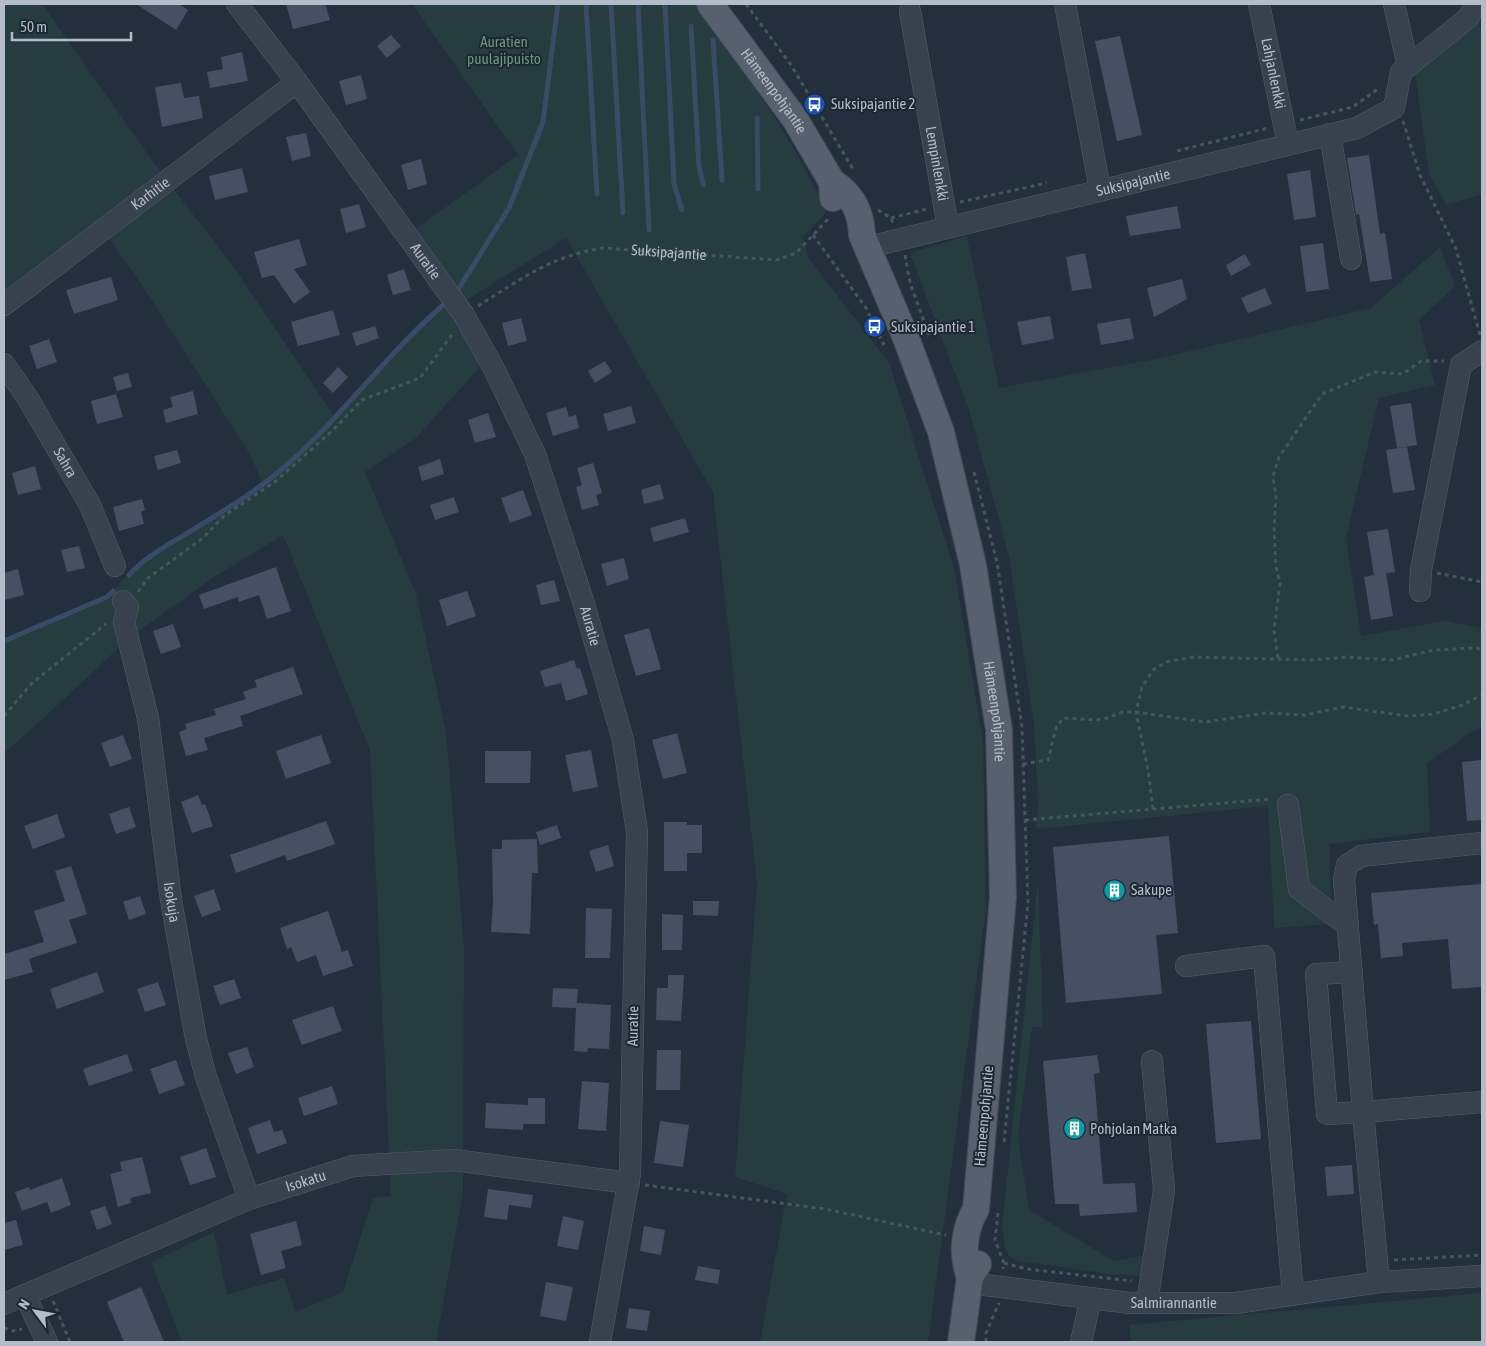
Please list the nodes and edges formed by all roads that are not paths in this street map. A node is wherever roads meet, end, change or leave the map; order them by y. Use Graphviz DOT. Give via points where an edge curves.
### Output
graph roads {
  1 [pos="237,4"];
  2 [pos="710,4"];
  3 [pos="1065,4"];
  4 [pos="1258,4"];
  5 [pos="1394,4"];
  6 [pos="1475,4"];
  7 [pos="910,11"];
  8 [pos="1404,69"];
  9 [pos="297,82"];
  10 [pos="1330,134"];
  11 [pos="1288,144"];
  12 [pos="1100,189"];
  13 [pos="948,226"];
  14 [pos="866,241"];
  15 [pos="1351,259"];
  16 [pos="4,305"];
  17 [pos="1482,351"];
  18 [pos="4,364"];
  19 [pos="115,566"];
  20 [pos="1420,591"];
  21 [pos="125,604"];
  22 [pos="1288,805"];
  23 [pos="1482,843"];
  24 [pos="1348,926"];
  25 [pos="1186,966"];
  26 [pos="1352,972"];
  27 [pos="1152,1061"];
  28 [pos="1482,1102"];
  29 [pos="1363,1112"];
  30 [pos="629,1183"];
  31 [pos="249,1199"];
  32 [pos="1386,1264"];
  33 [pos="1482,1276"];
  34 [pos="969,1280"];
  35 [pos="1149,1293"];
  36 [pos="25,1295"];
  37 [pos="1293,1295"];
  38 [pos="1091,1298"];
  39 [pos="4,1303"];
  40 [pos="47,1342"];
  41 [pos="600,1342"];
  42 [pos="961,1342"];
  43 [pos="1082,1342"];
  1 -- 9 [label="street, Auratie"];
  2 -- 14 [label="main road, Hämeenpohjantie" via="795,120 844,177 833,198 854,204 849,226"];
  3 -- 12 [label="street"];
  4 -- 11 [label="street, Lahjanlenkki"];
  5 -- 8 [label="street"];
  6 -- 8 [label="street" via="1468,17"];
  7 -- 13 [label="street, Lempinlenkki"];
  8 -- 10 [label="street, Suksipajantie" via="1394,108 1357,128"];
  9 -- 16 [label="street, Karhitie"];
  9 -- 30 [label="street, Auratie" via="464,315 494,368 535,454 584,601 623,740 637,832"];
  10 -- 11 [label="street, Suksipajantie"];
  10 -- 15 [label="street"];
  11 -- 12 [label="street, Suksipajantie"];
  12 -- 13 [label="street, Suksipajantie"];
  13 -- 14 [label="street, Suksipajantie" via="899,239"];
  14 -- 34 [label="main road, Hämeenpohjantie" via="941,432 973,565 999,730 1003,897 987,1210 968,1222 981,1239 964,1262"];
  17 -- 20 [label="street" via="1461,366"];
  18 -- 19 [label="street, Sahra" via="27,396 90,504"];
  21 -- 31 [label="street, Isokuja" via="124,622 148,718 171,900 196,1039"];
  22 -- 24 [label="street" via="1299,889"];
  23 -- 24 [label="street" via="1361,856 1348,865 1344,880"];
  24 -- 26 [label="street"];
  25 -- 37 [label="street" via="1264,956"];
  26 -- 29 [label="street"];
  26 -- 29 [label="street" via="1316,974 1327,1114"];
  27 -- 35 [label="street" via="1164,1190"];
  28 -- 29 [label="street"];
  29 -- 32 [label="street"];
  30 -- 31 [label="street, Isokatu" via="454,1160 353,1166"];
  30 -- 41 [label="street, Auratie"];
  31 -- 36 [label="street, Isokatu"];
  32 -- 33 [label="street, Salmirannantie"];
  32 -- 37 [label="street, Salmirannantie"];
  34 -- 38 [label="street, Salmirannantie"];
  34 -- 42 [label="main road, Hämeenpohjantie"];
  35 -- 37 [label="street, Salmirannantie" via="1236,1303"];
  35 -- 38 [label="street, Salmirannantie"];
  36 -- 39 [label="street, Isokatu"];
  36 -- 40 [label="street"];
  38 -- 43 [label="street"];
}
